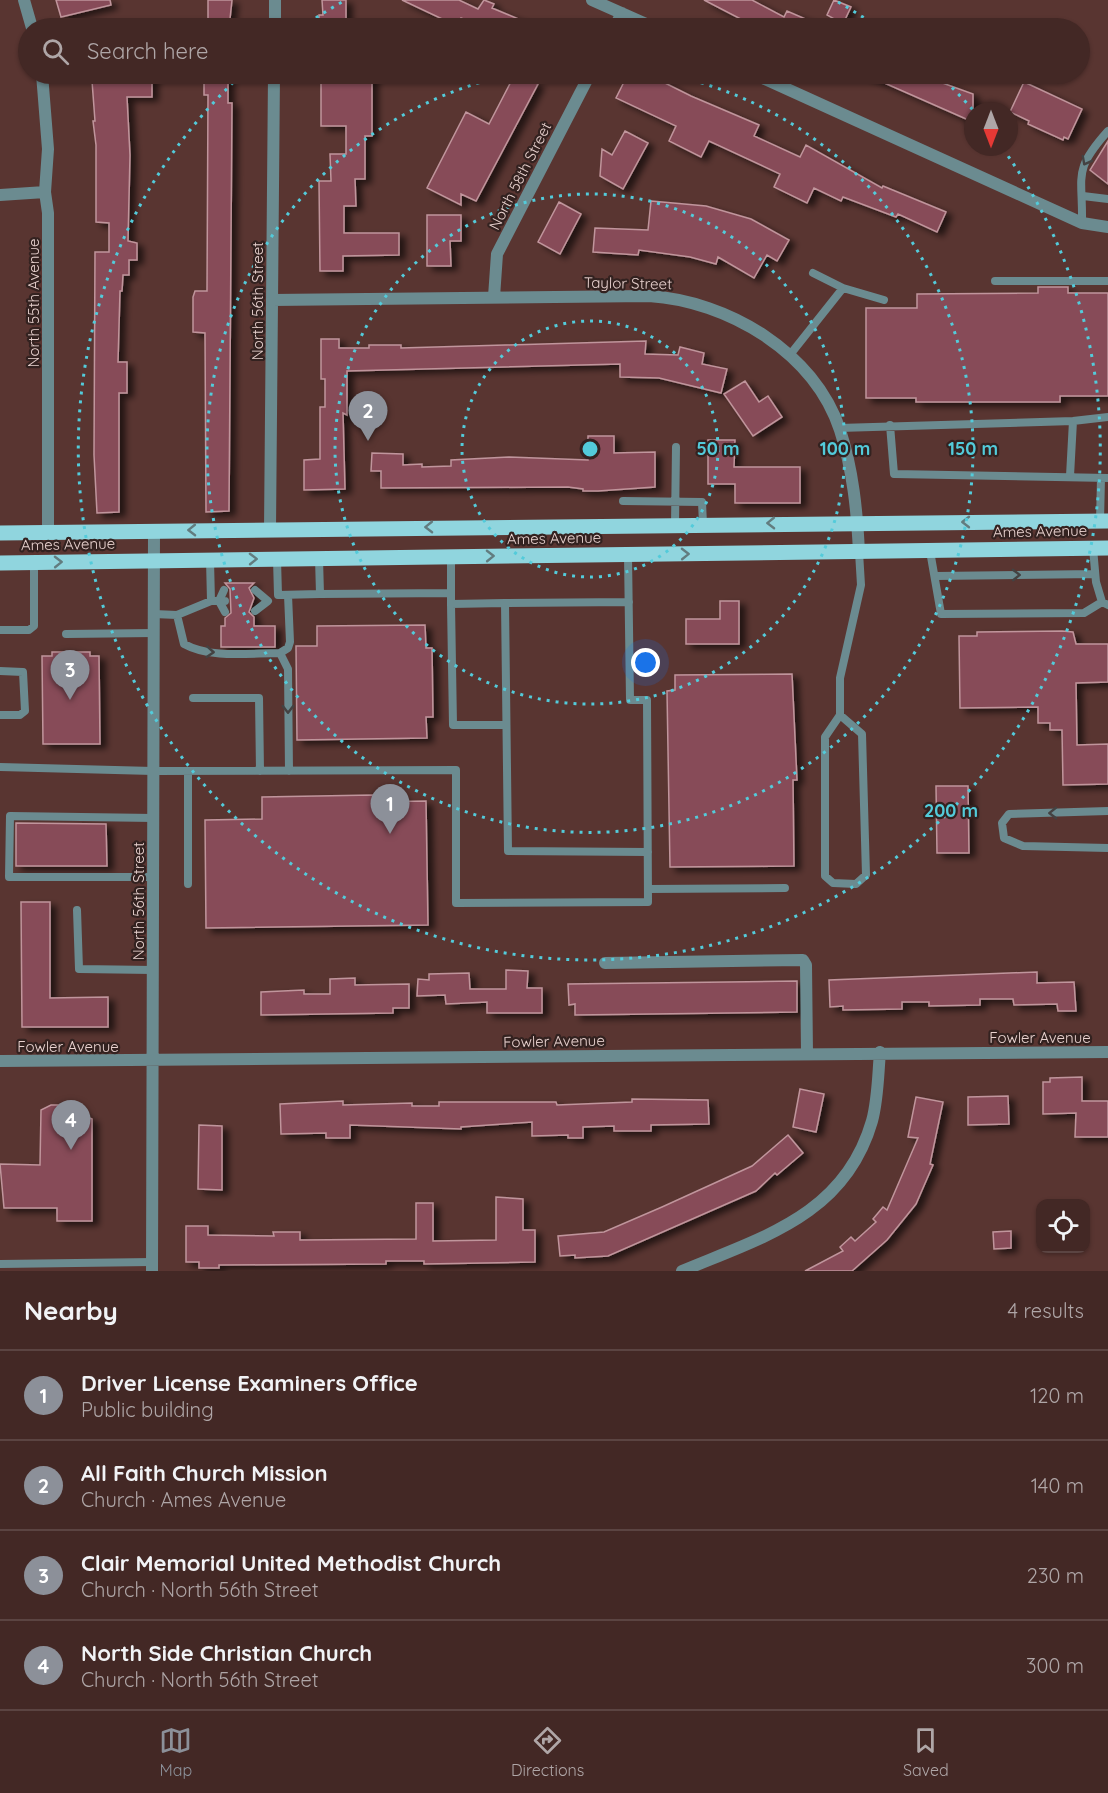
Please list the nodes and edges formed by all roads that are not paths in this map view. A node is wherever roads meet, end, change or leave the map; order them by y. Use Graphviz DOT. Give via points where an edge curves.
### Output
graph roads {
  1 [pos="24,0"];
  2 [pos="275,0"];
  3 [pos="592,0"];
  4 [pos="622,13"];
  5 [pos="29,18"];
  6 [pos="274,18"];
  7 [pos="619,18"];
  8 [pos="633,18"];
  9 [pos="43,84"];
  10 [pos="274,84"];
  11 [pos="585,84"];
  12 [pos="776,84"];
  13 [pos="1108,131"];
  14 [pos="45,192"];
  15 [pos="0,195"];
  16 [pos="1083,196"];
  17 [pos="1108,199"];
  18 [pos="1082,223"];
  19 [pos="1108,227"];
  20 [pos="813,273"];
  21 [pos="995,281"];
  22 [pos="1108,281"];
  23 [pos="843,288"];
  24 [pos="494,297"];
  25 [pos="272,300"];
  26 [pos="884,300"];
  27 [pos="789,356"];
  28 [pos="1108,417"];
  29 [pos="1073,421"];
  30 [pos="890,425"];
  31 [pos="839,428"];
  32 [pos="676,447"];
  33 [pos="1071,476"];
  34 [pos="1104,478"];
  35 [pos="623,501"];
  36 [pos="675,501"];
  37 [pos="1104,521"];
  38 [pos="858,522"];
  39 [pos="703,524"];
  40 [pos="675,525"];
  41 [pos="270,529"];
  42 [pos="154,531"];
  43 [pos="48,532"];
  44 [pos="0,533"];
  45 [pos="1100,548"];
  46 [pos="930,551"];
  47 [pos="859,552"];
  48 [pos="628,555"];
  49 [pos="451,557"];
  50 [pos="319,558"];
  51 [pos="277,559"];
  52 [pos="210,560"];
  53 [pos="154,561"];
  54 [pos="0,563"];
  55 [pos="34,563"];
  56 [pos="1095,574"];
  57 [pos="936,576"];
  58 [pos="224,590"];
  59 [pos="255,590"];
  60 [pos="451,593"];
  61 [pos="320,594"];
  62 [pos="278,595"];
  63 [pos="288,595"];
  64 [pos="218,601"];
  65 [pos="255,601"];
  66 [pos="268,601"];
  67 [pos="629,602"];
  68 [pos="505,603"];
  69 [pos="1105,603"];
  70 [pos="451,604"];
  71 [pos="255,611"];
  72 [pos="225,612"];
  73 [pos="154,615"];
  74 [pos="177,615"];
  75 [pos="0,630"];
  76 [pos="154,633"];
  77 [pos="66,634"];
  78 [pos="280,653"];
  79 [pos="0,670"];
  80 [pos="193,698"];
  81 [pos="0,715"];
  82 [pos="840,715"];
  83 [pos="506,724"];
  84 [pos="0,766"];
  85 [pos="153,771"];
  86 [pos="188,771"];
  87 [pos="260,771"];
  88 [pos="289,771"];
  89 [pos="1108,811"];
  90 [pos="154,818"];
  91 [pos="1108,848"];
  92 [pos="648,852"];
  93 [pos="153,877"];
  94 [pos="188,884"];
  95 [pos="785,888"];
  96 [pos="648,889"];
  97 [pos="77,910"];
  98 [pos="605,963"];
  99 [pos="153,970"];
  100 [pos="880,1052"];
  101 [pos="1108,1052"];
  102 [pos="807,1053"];
  103 [pos="0,1060"];
  104 [pos="153,1061"];
  105 [pos="0,1264"];
  106 [pos="152,1267"];
  107 [pos="682,1271"];
  1 -- 5 [label="street"];
  2 -- 6 [label="street"];
  3 -- 4 [label="street"];
  4 -- 7 [label="street"];
  4 -- 8 [label="street"];
  9 -- 14 [label="street, North 55th Avenue" via="48,149"];
  10 -- 25 [label="street, North 56th Street"];
  11 -- 24 [label="street, North 58th Street" via="497,254"];
  12 -- 18 [label="street"];
  13 -- 16 [label="lane, one-way" via="1081,167"];
  14 -- 15 [label="street"];
  14 -- 43 [label="street, North 55th Avenue"];
  16 -- 17 [label="lane"];
  16 -- 18 [label="lane"];
  18 -- 19 [label="street"];
  20 -- 23 [label="lane"];
  21 -- 22 [label="lane"];
  23 -- 26 [label="lane"];
  23 -- 27 [label="lane"];
  24 -- 25 [label="street, Taylor Street"];
  24 -- 27 [label="street, Taylor Street" via="672,297 737,318"];
  25 -- 41 [label="street, North 56th Street"];
  27 -- 31 [label="street, Taylor Street" via="822,397"];
  28 -- 29 [label="lane"];
  29 -- 30 [label="lane"];
  29 -- 33 [label="lane"];
  30 -- 31 [label="lane"];
  30 -- 33 [label="lane" via="894,474"];
  31 -- 38 [label="street, Taylor Street" via="852,477"];
  32 -- 36 [label="lane"];
  33 -- 34 [label="lane"];
  34 -- 37 [label="lane"];
  35 -- 36 [label="lane"];
  36 -- 39 [label="lane" via="702,502"];
  36 -- 40 [label="lane"];
  37 -- 38 [label="main road, Ames Avenue, one-way"];
  38 -- 39 [label="main road, Ames Avenue, one-way"];
  38 -- 47 [label="street, Taylor Street"];
  39 -- 40 [label="main road, Ames Avenue"];
  40 -- 41 [label="main road, Ames Avenue, one-way"];
  41 -- 42 [label="main road, Ames Avenue, one-way"];
  42 -- 43 [label="main road, Ames Avenue"];
  42 -- 53 [label="street, North 56th Street"];
  43 -- 44 [label="main road, Ames Avenue"];
  45 -- 46 [label="main road, Ames Avenue"];
  45 -- 56 [label="lane"];
  46 -- 47 [label="main road, Ames Avenue"];
  46 -- 57 [label="lane"];
  48 -- 47 [label="main road, Ames Avenue, one-way"];
  47 -- 82 [label="lane" via="861,585 840,678"];
  49 -- 48 [label="main road, Ames Avenue, one-way"];
  48 -- 67 [label="lane"];
  49 -- 50 [label="main road, Ames Avenue"];
  49 -- 60 [label="lane"];
  50 -- 51 [label="main road, Ames Avenue"];
  50 -- 61 [label="lane"];
  52 -- 51 [label="main road, Ames Avenue, one-way"];
  51 -- 62 [label="lane"];
  52 -- 53 [label="main road, Ames Avenue"];
  52 -- 64 [label="lane"];
  55 -- 53 [label="main road, Ames Avenue, one-way"];
  53 -- 73 [label="street, North 56th Street"];
  54 -- 55 [label="main road, Ames Avenue"];
  55 -- 75 [label="lane" via="34,626 30,630"];
  57 -- 56 [label="lane, one-way"];
  56 -- 69 [label="lane"];
  57 -- 69 [label="lane" via="941,614 1084,613"];
  58 -- 64 [label="lane"];
  59 -- 66 [label="lane"];
  60 -- 61 [label="lane"];
  60 -- 70 [label="lane"];
  61 -- 63 [label="lane"];
  62 -- 63 [label="lane"];
  62 -- 66 [label="lane"];
  63 -- 78 [label="lane" via="290,642"];
  64 -- 72 [label="lane"];
  64 -- 74 [label="lane"];
  65 -- 66 [label="lane"];
  66 -- 71 [label="lane"];
  67 -- 68 [label="lane"];
  67 -- 92 [label="lane" via="630,700 647,700"];
  68 -- 70 [label="lane"];
  68 -- 83 [label="lane"];
  70 -- 83 [label="lane" via="453,725"];
  73 -- 74 [label="lane"];
  73 -- 76 [label="street, North 56th Street"];
  74 -- 78 [label="lane, one-way" via="184,644 191,648 204,652"];
  76 -- 77 [label="lane"];
  76 -- 85 [label="street, North 56th Street"];
  78 -- 88 [label="lane, one-way" via="288,669"];
  79 -- 81 [label="lane" via="24,672 25,711 21,715"];
  80 -- 87 [label="lane" via="259,698"];
  82 -- 82 [label="lane" via="825,737 825,876 833,883 856,884 867,875 862,734"];
  83 -- 92 [label="lane" via="508,851"];
  84 -- 85 [label="lane"];
  85 -- 86 [label="lane"];
  85 -- 90 [label="street, North 56th Street"];
  86 -- 87 [label="lane"];
  86 -- 94 [label="lane"];
  87 -- 88 [label="lane"];
  88 -- 96 [label="lane" via="456,770 456,903 648,902"];
  89 -- 91 [label="lane, one-way" via="1009,814 1002,824 1004,838 1023,846"];
  90 -- 93 [label="street, North 56th Street"];
  90 -- 93 [label="lane" via="10,816 9,827 9,876"];
  92 -- 96 [label="lane"];
  93 -- 99 [label="street, North 56th Street"];
  95 -- 96 [label="lane"];
  97 -- 99 [label="lane" via="79,969"];
  98 -- 102 [label="street" via="803,960"];
  99 -- 104 [label="street, North 56th Street"];
  100 -- 101 [label="street, Fowler Avenue"];
  100 -- 102 [label="street, Fowler Avenue"];
  100 -- 107 [label="street" via="870,1128 836,1188 781,1230"];
  102 -- 104 [label="street, Fowler Avenue"];
  103 -- 104 [label="street, Fowler Avenue"];
  104 -- 106 [label="street, North 56th Street"];
  105 -- 106 [label="lane"];
}
